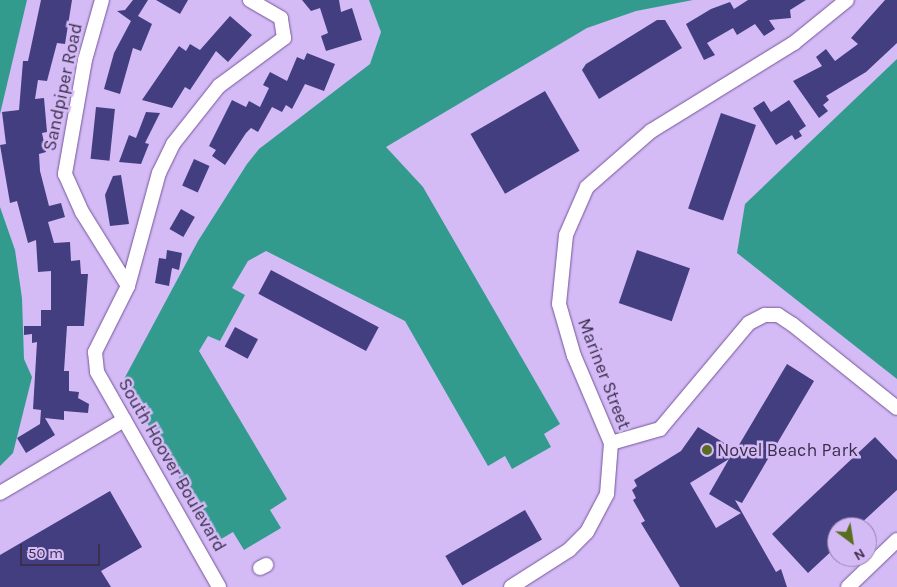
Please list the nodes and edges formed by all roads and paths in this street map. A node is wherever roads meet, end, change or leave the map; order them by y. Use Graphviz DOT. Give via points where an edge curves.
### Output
graph roads {
  1 [pos="102,0"];
  2 [pos="250,0"];
  3 [pos="847,0"];
  4 [pos="128,286"];
  5 [pos="897,408"];
  6 [pos="124,420"];
  7 [pos="611,443"];
  8 [pos="0,493"];
  9 [pos="897,540"];
  10 [pos="220,587"];
  11 [pos="512,587"];
  12 [pos="848,587"];
  1 -- 4 [label="street, Sandpiper Road" via="85,60 65,174 69,189"];
  2 -- 4 [label="street" via="281,18 284,38 218,86 173,144 159,173"];
  3 -- 7 [label="street, Mariner Street" via="794,43 628,148 587,187 577,205 562,255 559,304 574,356"];
  4 -- 6 [label="street, South Hoover Boulevard" via="94,360"];
  5 -- 7 [label="street" via="792,324 778,315 765,315 749,323 660,429"];
  6 -- 8 [label="street"];
  6 -- 10 [label="street, South Hoover Boulevard"];
  7 -- 11 [label="street, Mariner Street" via="606,494 587,532 566,553"];
  9 -- 12 [label="street"];
}
